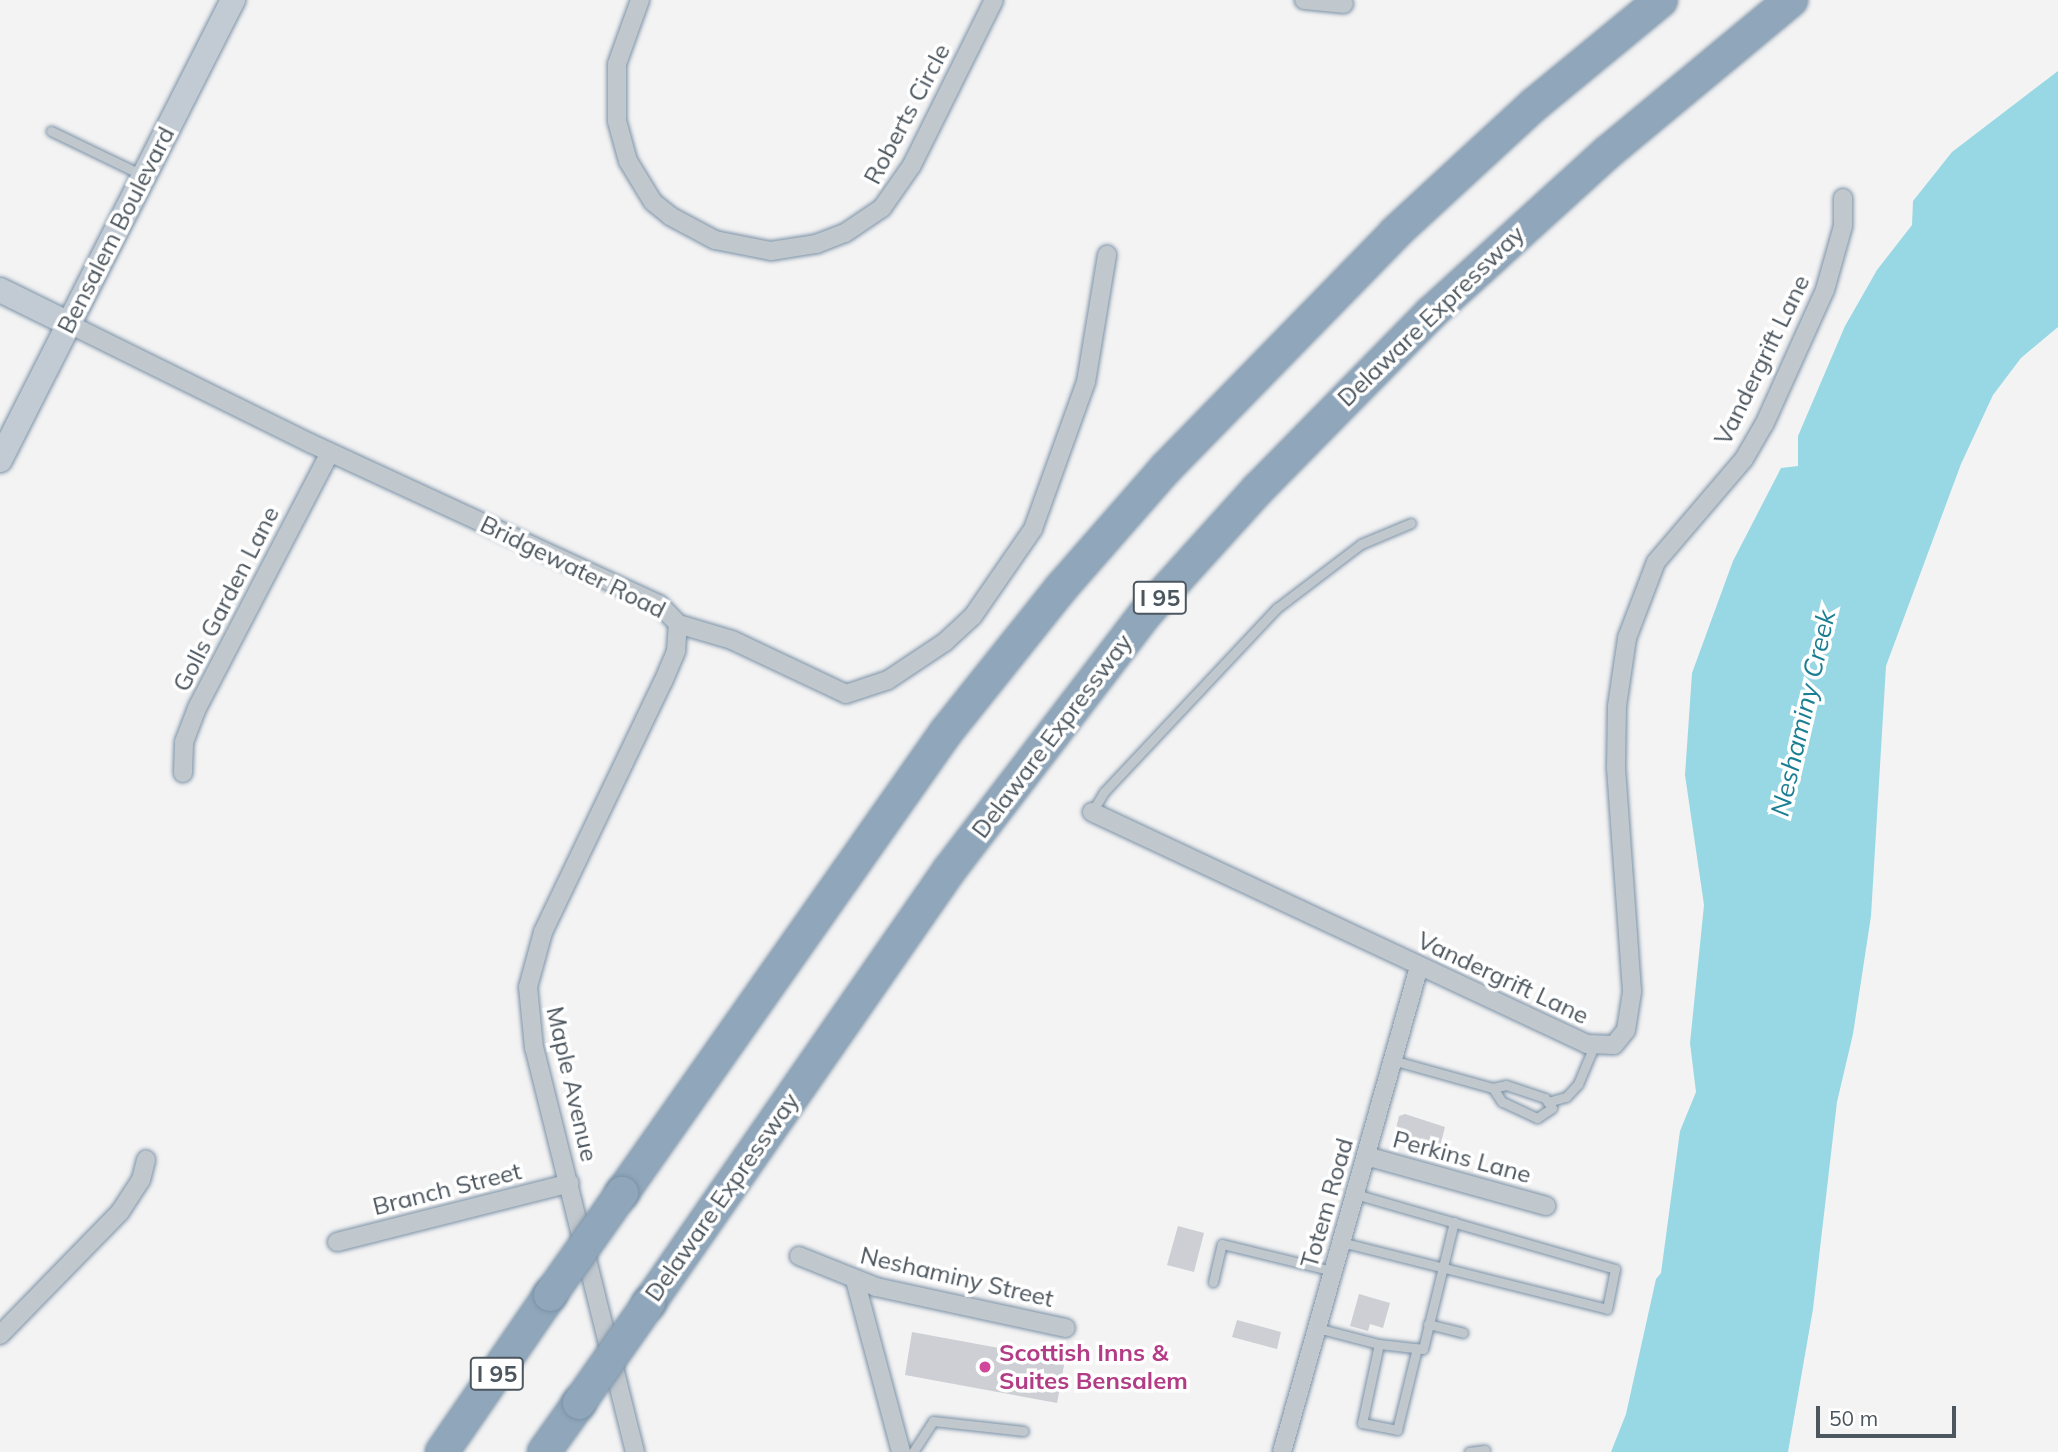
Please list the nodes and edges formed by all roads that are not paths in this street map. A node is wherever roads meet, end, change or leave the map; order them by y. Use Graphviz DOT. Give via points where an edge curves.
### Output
graph roads {
  1 [pos="233,0"];
  2 [pos="640,0"];
  3 [pos="994,0"];
  4 [pos="1304,0"];
  5 [pos="1661,0"];
  6 [pos="1791,0"];
  7 [pos="1344,4"];
  8 [pos="51,131"];
  9 [pos="144,176"];
  10 [pos="1843,198"];
  11 [pos="1107,255"];
  12 [pos="0,290"];
  13 [pos="69,324"];
  14 [pos="330,453"];
  15 [pos="0,460"];
  16 [pos="1410,523"];
  17 [pos="678,624"];
  18 [pos="183,773"];
  19 [pos="1092,812"];
  20 [pos="1419,967"];
  21 [pos="1594,1046"];
  22 [pos="1392,1060"];
  23 [pos="1493,1088"];
  24 [pos="1548,1102"];
  25 [pos="1366,1156"];
  26 [pos="146,1160"];
  27 [pos="569,1183"];
  28 [pos="1355,1194"];
  29 [pos="1546,1206"];
  30 [pos="1454,1222"];
  31 [pos="337,1242"];
  32 [pos="1341,1242"];
  33 [pos="799,1256"];
  34 [pos="1441,1268"];
  35 [pos="1333,1271"];
  36 [pos="855,1280"];
  37 [pos="1213,1282"];
  38 [pos="1428,1324"];
  39 [pos="1066,1328"];
  40 [pos="1317,1328"];
  41 [pos="1463,1333"];
  42 [pos="0,1335"];
  43 [pos="1379,1344"];
  44 [pos="1416,1348"];
  45 [pos="1023,1431"];
  46 [pos="1485,1450"];
  47 [pos="442,1452"];
  48 [pos="544,1452"];
  49 [pos="635,1452"];
  50 [pos="901,1452"];
  51 [pos="913,1452"];
  52 [pos="1282,1452"];
  53 [pos="1469,1452"];
  1 -- 9 [label="main road, Bensalem Boulevard"];
  2 -- 3 [label="street, Roberts Circle" via="617,64 617,121 628,161 653,202 690,229 740,247 771,251 816,244 845,233 882,208 912,165"];
  4 -- 7 [label="street"];
  5 -- 47 [label="highway, I 95, bridge" via="1535,104 1395,233 1157,478 946,732"];
  6 -- 48 [label="highway, Delaware Expressway / I 95, bridge" via="1608,152 1431,313 1258,488 1145,614 957,859"];
  8 -- 9 [label="lane"];
  9 -- 13 [label="main road, Bensalem Boulevard"];
  10 -- 21 [label="street, Vandergrift Lane" via="1843,226 1825,290 1763,425 1744,458 1656,562 1627,638 1617,706 1616,768 1632,990 1622,1039 1609,1047"];
  11 -- 17 [label="street, Bridgewater Road" via="1086,382 1043,505 990,593 945,642 888,680 846,694 732,640"];
  12 -- 13 [label="main road, Bridgewater Road"];
  13 -- 14 [label="street, Bridgewater Road"];
  13 -- 15 [label="main road, Bensalem Boulevard"];
  14 -- 17 [label="street, Bridgewater Road" via="659,604"];
  14 -- 18 [label="street, Golls Garden Lane" via="197,708 184,741"];
  16 -- 19 [label="lane, Vandergrift Lane" via="1361,544 1277,608 1104,792"];
  17 -- 27 [label="street, Maple Avenue" via="668,671 543,932 528,987 534,1048"];
  19 -- 20 [label="street, Vandergrift Lane"];
  20 -- 21 [label="street, Vandergrift Lane"];
  20 -- 22 [label="street, Totem Road"];
  21 -- 24 [label="lane" via="1578,1084 1566,1097"];
  22 -- 23 [label="lane"];
  22 -- 25 [label="street, Totem Road"];
  23 -- 24 [label="lane" via="1506,1085"];
  23 -- 24 [label="lane" via="1502,1102 1537,1118 1552,1108"];
  25 -- 28 [label="street, Totem Road"];
  25 -- 29 [label="street, Perkins Lane"];
  26 -- 42 [label="street" via="141,1180 120,1212"];
  27 -- 31 [label="street, Branch Street"];
  27 -- 49 [label="street, Maple Avenue"];
  28 -- 30 [label="lane"];
  28 -- 32 [label="street, Totem Road"];
  30 -- 34 [label="lane"];
  30 -- 34 [label="lane" via="1615,1269 1607,1309"];
  32 -- 34 [label="lane"];
  32 -- 35 [label="street, Totem Road"];
  33 -- 36 [label="street, Neshaminy Street"];
  34 -- 38 [label="lane"];
  35 -- 37 [label="lane" via="1222,1244"];
  35 -- 40 [label="street, Totem Road"];
  36 -- 39 [label="street, Neshaminy Street"];
  36 -- 50 [label="street"];
  38 -- 41 [label="lane"];
  38 -- 44 [label="lane" via="1423,1349"];
  40 -- 43 [label="lane"];
  40 -- 52 [label="street, Totem Road"];
  43 -- 44 [label="lane"];
  43 -- 44 [label="lane" via="1362,1423 1397,1430"];
  45 -- 51 [label="lane" via="933,1421"];
  46 -- 53 [label="lane"];
}
